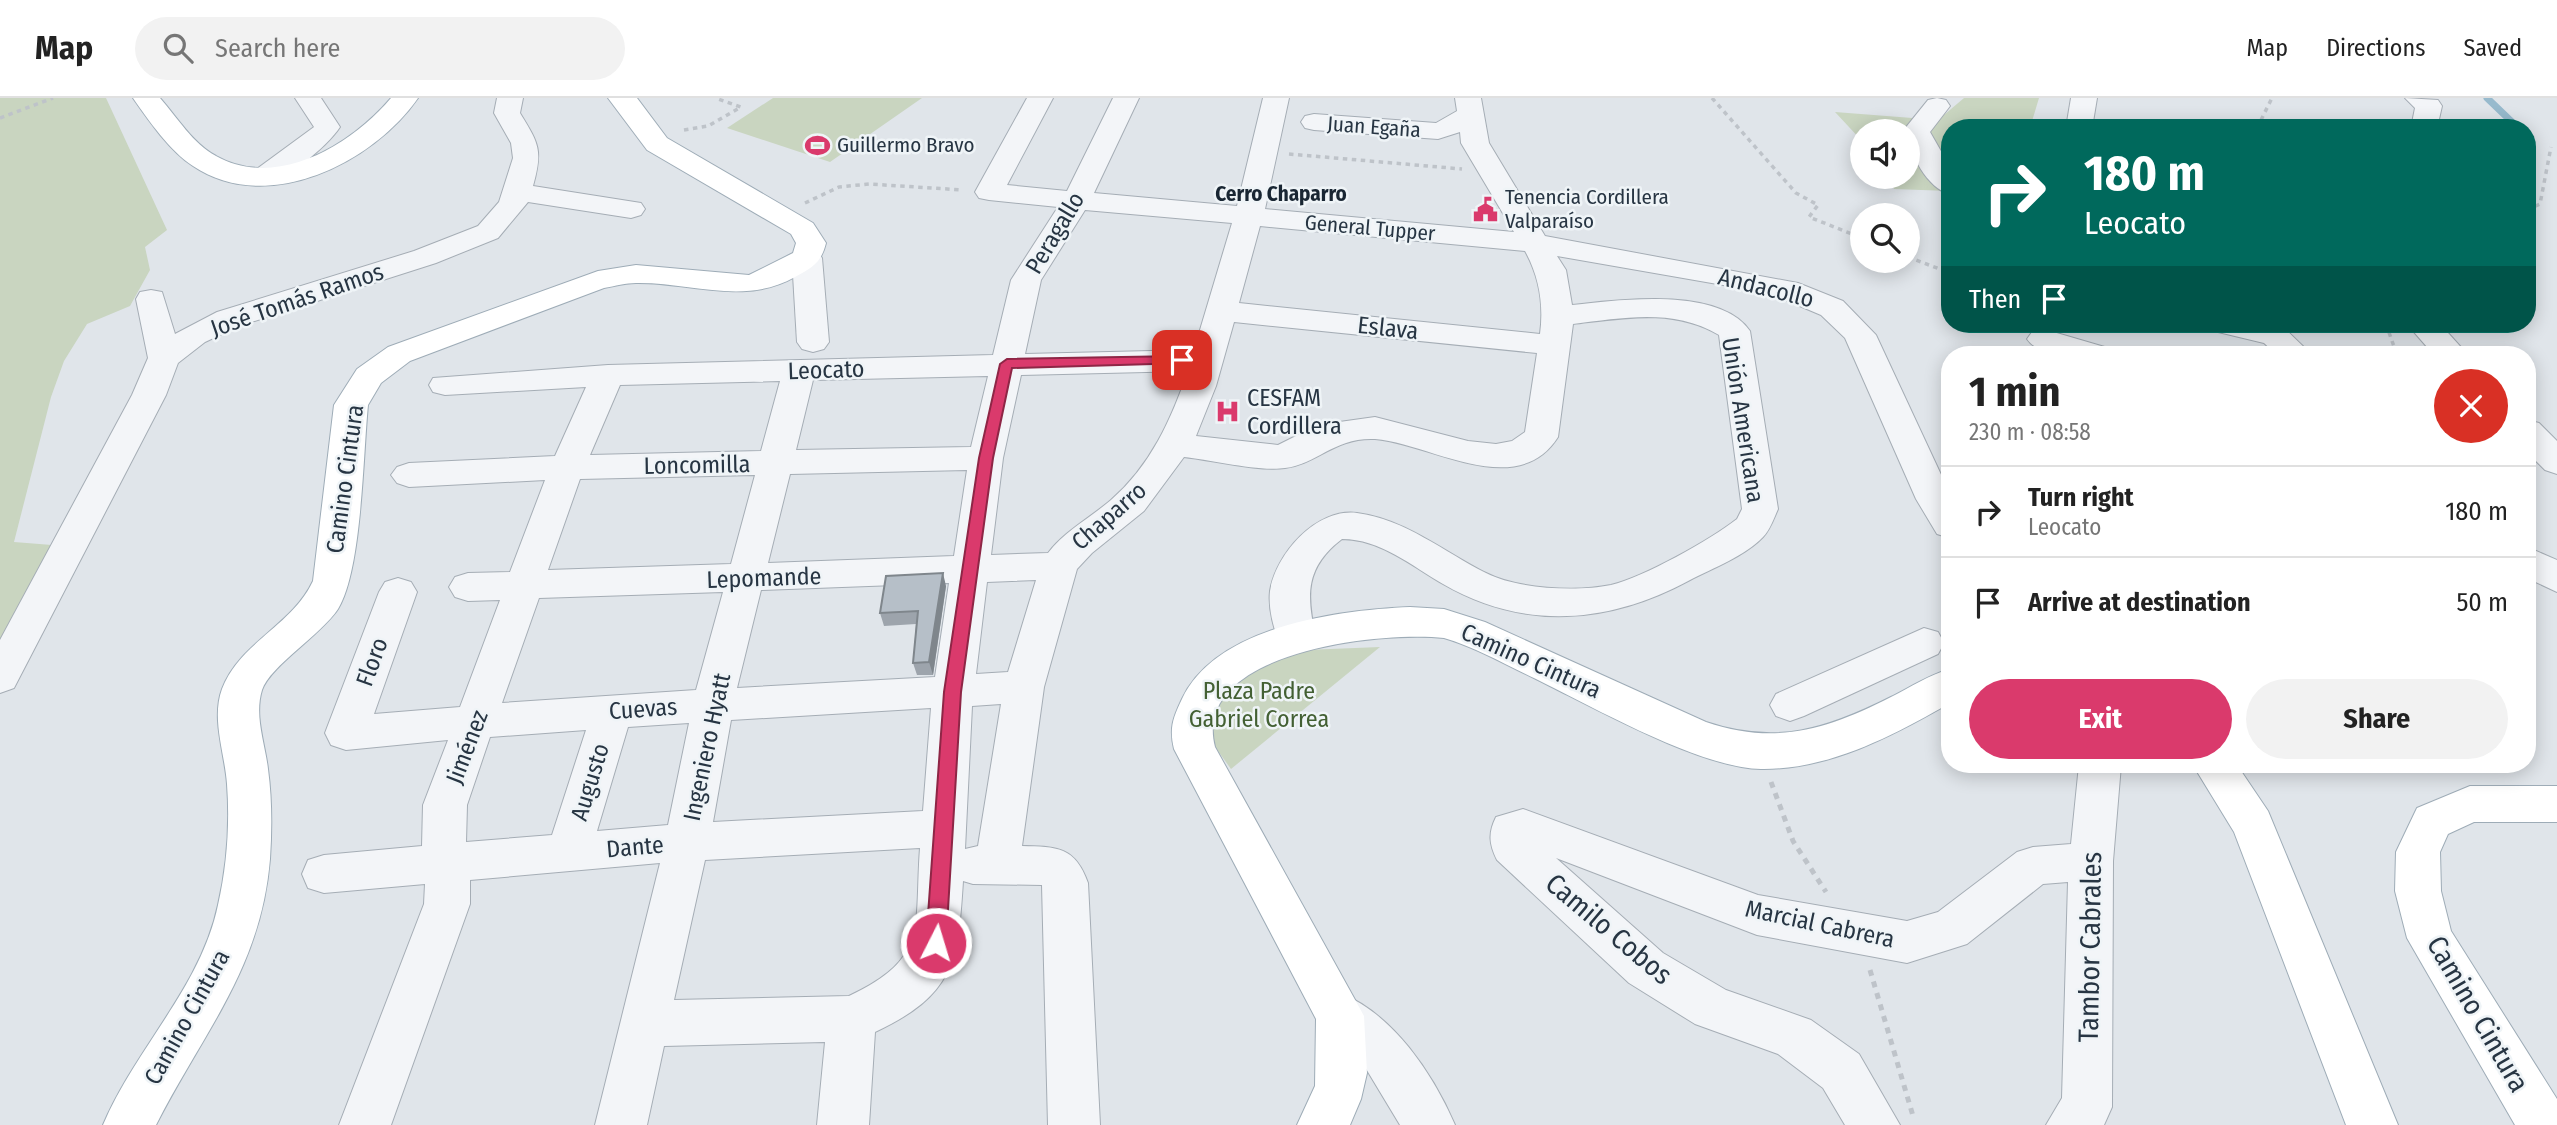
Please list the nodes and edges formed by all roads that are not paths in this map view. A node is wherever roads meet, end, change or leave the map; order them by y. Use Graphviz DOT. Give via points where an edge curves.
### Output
graph roads {
  1 [pos="146,98"];
  2 [pos="308,98"];
  3 [pos="404,98"];
  4 [pos="510,98"];
  5 [pos="621,98"];
  6 [pos="1040,98"];
  7 [pos="1126,98"];
  8 [pos="1276,98"];
  9 [pos="2084,98"];
  10 [pos="2418,98"];
  11 [pos="1469,106"];
  12 [pos="1937,106"];
  13 [pos="2080,119"];
  14 [pos="2426,119"];
  15 [pos="1314,122"];
  16 [pos="1941,175"];
  17 [pos="264,177"];
  18 [pos="518,192"];
  19 [pos="1077,200"];
  20 [pos="631,209"];
  21 [pos="1248,217"];
  22 [pos="1536,243"];
  23 [pos="807,258"];
  24 [pos="150,299"];
  25 [pos="1221,311"];
  26 [pos="1557,330"];
  27 [pos="2271,333"];
  28 [pos="2431,333"];
  29 [pos="2037,339"];
  30 [pos="2063,346"];
  31 [pos="2286,346"];
  32 [pos="2444,346"];
  33 [pos="806,357"];
  34 [pos="164,358"];
  35 [pos="1207,360"];
  36 [pos="1007,364"];
  37 [pos="608,375"];
  38 [pos="445,385"];
  39 [pos="2536,440"];
  40 [pos="1175,445"];
  41 [pos="986,458"];
  42 [pos="2557,461"];
  43 [pos="775,464"];
  44 [pos="567,467"];
  45 [pos="409,475"];
  46 [pos="1941,502"];
  47 [pos="2536,565"];
  48 [pos="1059,566"];
  49 [pos="969,570"];
  50 [pos="2557,578"];
  51 [pos="746,579"];
  52 [pos="526,585"];
  53 [pos="468,587"];
  54 [pos="398,592"];
  55 [pos="1296,638"];
  56 [pos="1924,643"];
  57 [pos="0,677"];
  58 [pos="1024,687"];
  59 [pos="1941,689"];
  60 [pos="953,692"];
  61 [pos="713,704"];
  62 [pos="1790,705"];
  63 [pos="612,712"];
  64 [pos="478,720"];
  65 [pos="346,733"];
  66 [pos="2098,773"];
  67 [pos="2219,773"];
  68 [pos="2557,804"];
  69 [pos="1539,832"];
  70 [pos="687,842"];
  71 [pos="944,847"];
  72 [pos="569,852"];
  73 [pos="2091,861"];
  74 [pos="446,862"];
  75 [pos="997,864"];
  76 [pos="324,874"];
  77 [pos="1340,1017"];
  78 [pos="852,1019"];
  79 [pos="643,1024"];
  80 [pos="130,1125"];
  81 [pos="365,1125"];
  82 [pos="621,1125"];
  83 [pos="844,1125"];
  84 [pos="1074,1125"];
  85 [pos="1323,1125"];
  86 [pos="1429,1125"];
  87 [pos="1874,1125"];
  88 [pos="2072,1125"];
  89 [pos="2372,1125"];
  90 [pos="2544,1125"];
  1 -- 17 [label="main road" via="204,161 236,176"];
  2 -- 17 [label="street" via="327,127"];
  3 -- 17 [label="main road" via="390,119 348,152 300,170"];
  4 -- 18 [label="street, José Tomás Ramos" via="507,113 528,152"];
  5 -- 23 [label="main road" via="635,109 648,137 809,235"];
  6 -- 19 [label="street, General Tupper" via="989,192"];
  7 -- 19 [label="street, Peragallo"];
  8 -- 21 [label="street, Chaparro" via="1267,152"];
  9 -- 13 [label="street"];
  10 -- 14 [label="street" via="2429,106"];
  11 -- 15 [label="street, Juan Egaña" via="1453,126 1438,131"];
  11 -- 22 [label="street" via="1475,143"];
  12 -- 16 [label="street" via="1916,132"];
  18 -- 20 [label="street"];
  18 -- 34 [label="street, José Tomás Ramos" via="508,213 488,232 402,265 228,319 194,335"];
  19 -- 21 [label="street, General Tupper"];
  19 -- 36 [label="street, Peragallo" via="1026,280"];
  21 -- 22 [label="street, General Tupper"];
  21 -- 25 [label="street, Chaparro"];
  22 -- 26 [label="street" via="1551,270"];
  22 -- 46 [label="street, Andacollo" via="1773,285 1811,296 1843,313 1860,335"];
  23 -- 33 [label="street, Ingeniero Hyatt"];
  23 -- 80 [label="main road, Camino Cintura" via="751,284 677,275 636,274 598,280 416,346 369,376 358,390 351,405 327,596 304,627 253,671 242,688 239,714 249,825 240,910 217,970 146,1088"];
  24 -- 34 [label="street"];
  25 -- 26 [label="street, Eslava"];
  25 -- 35 [label="street, Chaparro"];
  26 -- 40 [label="street" via="1541,436 1522,451 1496,456 1468,453 1375,428 1330,433 1283,457"];
  26 -- 55 [label="street, Unión Americana" via="1672,306 1718,320 1734,331 1760,509 1751,527 1619,598 1597,601 1518,598 1490,591 1382,535 1357,526 1336,526 1318,540 1287,595"];
  27 -- 31 [label="street"];
  28 -- 32 [label="street"];
  29 -- 30 [label="street"];
  33 -- 36 [label="street, Leocato"];
  33 -- 37 [label="street, Leocato"];
  33 -- 43 [label="street, Ingeniero Hyatt"];
  34 -- 57 [label="street" via="149,395"];
  35 -- 36 [label="street, Leocato"];
  35 -- 40 [label="street, Chaparro"];
  36 -- 41 [label="street, Peragallo"];
  37 -- 38 [label="street, Leocato"];
  37 -- 44 [label="street, Jiménez"];
  39 -- 42 [label="street"];
  40 -- 48 [label="street, Chaparro" via="1146,487 1069,551"];
  41 -- 43 [label="street, Loncomilla"];
  41 -- 49 [label="street, Peragallo"];
  43 -- 44 [label="street, Loncomilla"];
  43 -- 51 [label="street, Ingeniero Hyatt"];
  44 -- 45 [label="street, Loncomilla"];
  44 -- 52 [label="street, Jiménez"];
  47 -- 50 [label="street"];
  48 -- 49 [label="street, Lepomande"];
  48 -- 58 [label="street, Chaparro"];
  49 -- 51 [label="street, Lepomande"];
  49 -- 60 [label="street, Peragallo"];
  51 -- 52 [label="street, Lepomande"];
  51 -- 61 [label="street, Ingeniero Hyatt"];
  52 -- 53 [label="street, Lepomande"];
  52 -- 64 [label="street, Jiménez"];
  54 -- 65 [label="street, Floro"];
  55 -- 59 [label="main road, Camino Cintura" via="1351,627 1443,623 1691,734 1760,752 1793,751 1887,720"];
  55 -- 77 [label="main road, Camino Cintura" via="1238,664 1214,681 1199,701 1190,725 1195,749"];
  56 -- 62 [label="street"];
  58 -- 60 [label="street, Cuevas"];
  58 -- 75 [label="street, Chaparro"];
  60 -- 61 [label="street, Cuevas"];
  60 -- 71 [label="street, Peragallo"];
  61 -- 63 [label="street, Cuevas"];
  61 -- 70 [label="street, Ingeniero Hyatt"];
  63 -- 64 [label="street, Cuevas"];
  63 -- 72 [label="street, Augusto"];
  64 -- 65 [label="street, Cuevas"];
  64 -- 74 [label="street, Jiménez" via="445,805"];
  66 -- 73 [label="street, Tambor Cabrales"];
  67 -- 89 [label="main road" via="2253,824"];
  68 -- 90 [label="main road, Camino Cintura" via="2470,804 2432,821 2418,852 2417,891 2430,939"];
  69 -- 73 [label="street, Marcial Cabrera" via="1757,915 1907,942 1951,929 2033,866"];
  69 -- 87 [label="street, Camilo Cobos" via="1512,830 1513,847 1646,968 1712,1008 1794,1036 1841,1070"];
  70 -- 71 [label="street, Dante"];
  70 -- 72 [label="street, Dante"];
  70 -- 79 [label="street, Ingeniero Hyatt"];
  71 -- 75 [label="street"];
  71 -- 78 [label="street, Peragallo" via="931,960 909,988"];
  72 -- 74 [label="street, Dante"];
  73 -- 88 [label="street, Tambor Cabrales" via="2087,1107"];
  74 -- 76 [label="street, Dante"];
  74 -- 81 [label="street, Jiménez" via="447,904"];
  75 -- 84 [label="street" via="1053,866 1065,883"];
  77 -- 85 [label="main road, Camino Cintura" via="1344,1064 1336,1106"];
  77 -- 86 [label="street" via="1379,1046"];
  78 -- 79 [label="street"];
  78 -- 83 [label="street"];
  79 -- 82 [label="street, Ingeniero Hyatt"];
}
